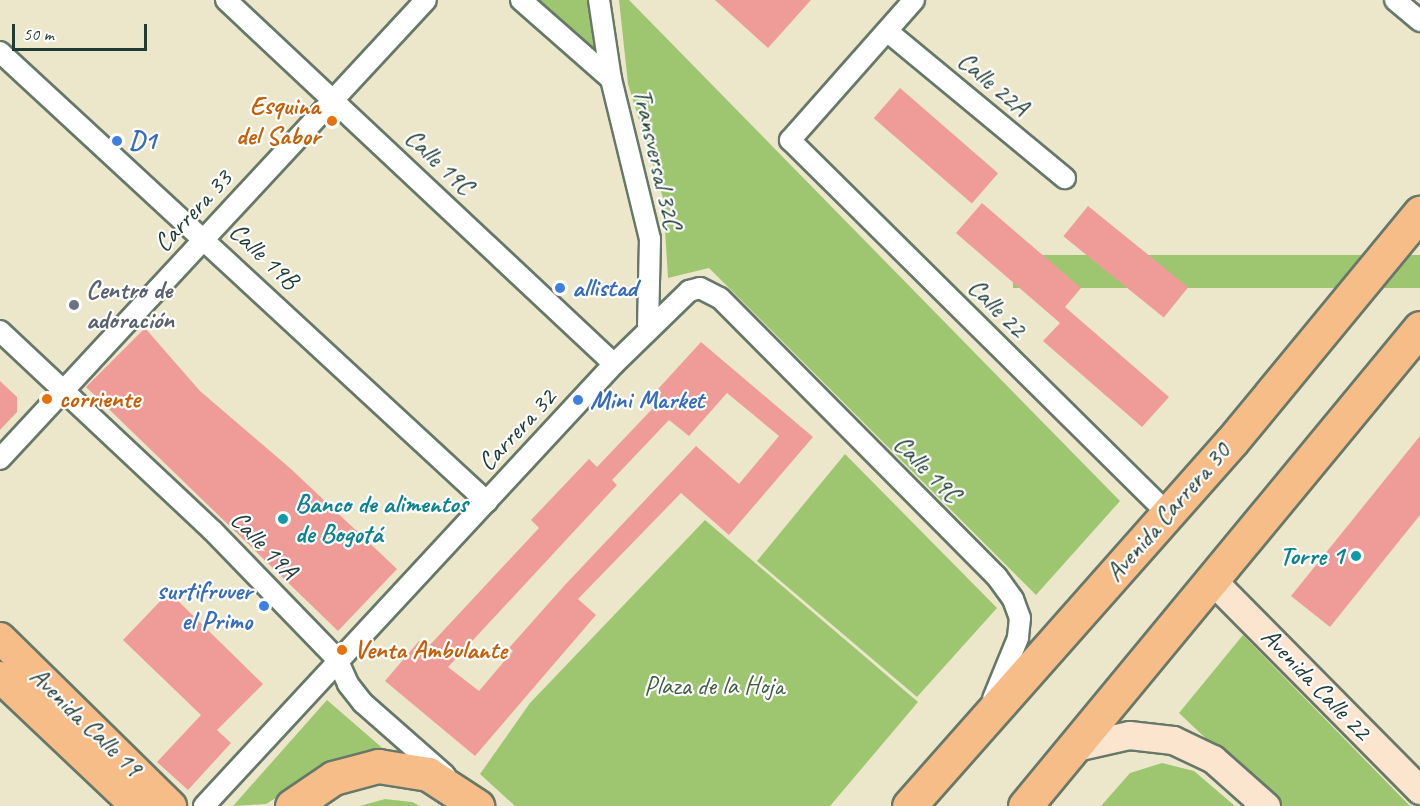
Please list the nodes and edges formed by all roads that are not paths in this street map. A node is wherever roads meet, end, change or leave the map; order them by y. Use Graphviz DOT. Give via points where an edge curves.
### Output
graph roads {
  1 [pos="226,0"];
  2 [pos="426,0"];
  3 [pos="521,0"];
  4 [pos="599,0"];
  5 [pos="914,0"];
  6 [pos="1395,0"];
  7 [pos="1420,21"];
  8 [pos="887,31"];
  9 [pos="0,52"];
  10 [pos="611,79"];
  11 [pos="333,98"];
  12 [pos="1065,178"];
  13 [pos="1420,213"];
  14 [pos="206,238"];
  15 [pos="707,288"];
  16 [pos="1420,328"];
  17 [pos="648,330"];
  18 [pos="0,331"];
  19 [pos="614,364"];
  20 [pos="64,391"];
  21 [pos="0,459"];
  22 [pos="487,502"];
  23 [pos="1167,513"];
  24 [pos="1211,579"];
  25 [pos="0,638"];
  26 [pos="337,659"];
  27 [pos="0,677"];
  28 [pos="984,721"];
  29 [pos="1071,748"];
  30 [pos="1420,790"];
  31 [pos="136,806"];
  32 [pos="171,806"];
  33 [pos="204,806"];
  34 [pos="292,806"];
  35 [pos="330,806"];
  36 [pos="442,806"];
  37 [pos="477,806"];
  38 [pos="909,806"];
  39 [pos="1024,806"];
  40 [pos="1266,806"];
  1 -- 11 [label="street, Calle 19C"];
  2 -- 11 [label="street, Carrera 33"];
  3 -- 10 [label="street"];
  4 -- 10 [label="street, Transversal 32C"];
  5 -- 8 [label="street"];
  6 -- 7 [label="street"];
  8 -- 12 [label="street, Calle 22A"];
  8 -- 23 [label="street, Calle 22" via="790,140"];
  9 -- 14 [label="street, Calle 19B"];
  10 -- 17 [label="street, Transversal 32C" via="650,239"];
  11 -- 14 [label="street, Carrera 33"];
  11 -- 19 [label="street, Calle 19C"];
  13 -- 23 [label="highway, Avenida Carrera 30"];
  14 -- 20 [label="street, Carrera 33"];
  14 -- 22 [label="street, Calle 19B"];
  15 -- 17 [label="street, Carrera 32" via="689,291"];
  15 -- 28 [label="street, Calle 19C" via="989,569 1013,599 1020,618 1018,638"];
  16 -- 24 [label="highway"];
  17 -- 19 [label="street, Carrera 32"];
  18 -- 20 [label="street, Calle 19A"];
  19 -- 22 [label="street, Carrera 32"];
  20 -- 21 [label="street, Carrera 33"];
  20 -- 26 [label="street, Calle 19A" via="212,530"];
  22 -- 26 [label="street, Carrera 32"];
  23 -- 28 [label="highway, Avenida Carrera 30"];
  24 -- 29 [label="highway"];
  24 -- 30 [label="street, Avenida Calle 22"];
  25 -- 32 [label="main road, Avenida Calle 19"];
  26 -- 33 [label="street, Carrera 32"];
  26 -- 37 [label="street, Calle 19A" via="348,684 363,703"];
  27 -- 31 [label="main road, Avenida Calle 19"];
  28 -- 38 [label="highway, Avenida Carrera 30"];
  29 -- 39 [label="highway"];
  29 -- 40 [label="street" via="1129,735 1173,740 1213,759"];
  34 -- 37 [label="highway" via="333,778 354,769 393,766 428,774"];
  35 -- 36 [label="highway" via="361,790 383,787 402,788"];
}
